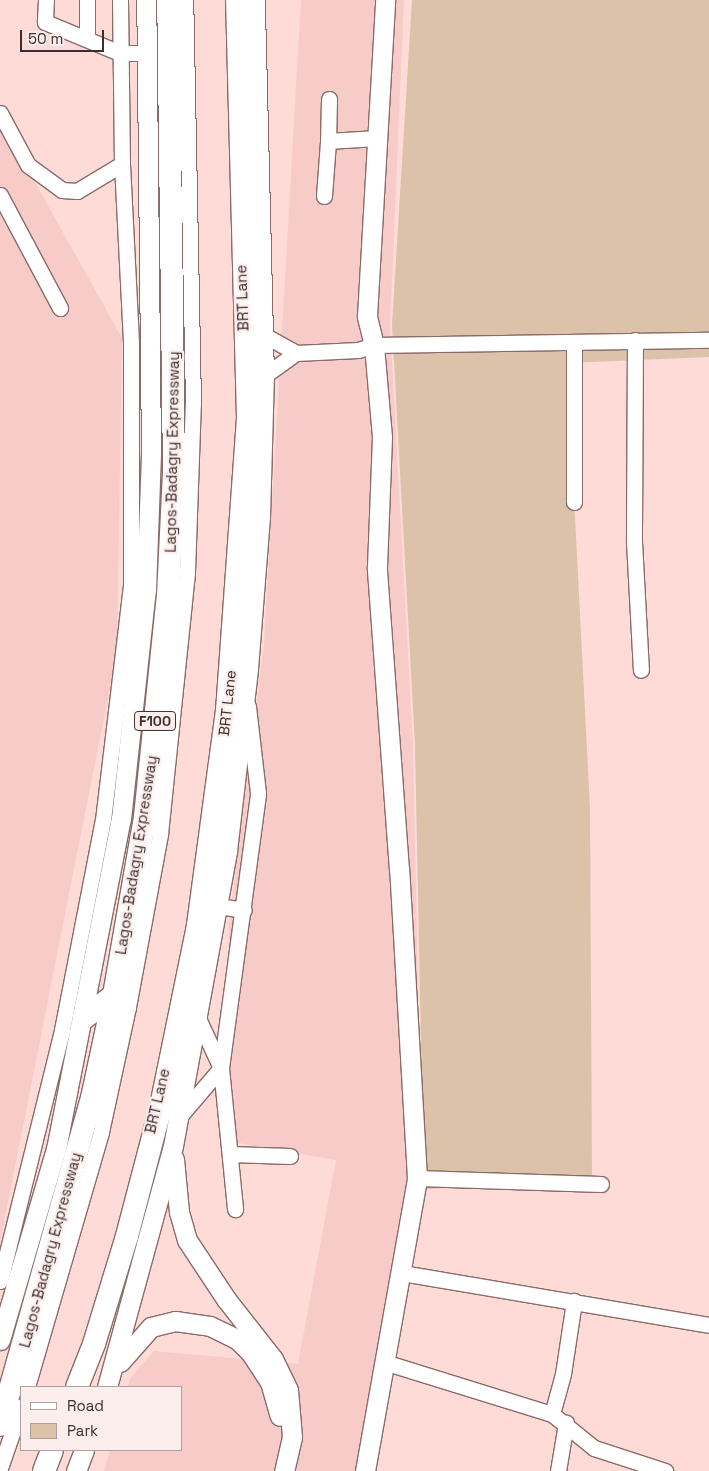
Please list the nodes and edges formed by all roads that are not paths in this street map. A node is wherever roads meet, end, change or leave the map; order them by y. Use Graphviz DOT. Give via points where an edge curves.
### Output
graph roads {
  1 [pos="46,0"];
  2 [pos="87,0"];
  3 [pos="120,0"];
  4 [pos="146,0"];
  5 [pos="168,0"];
  6 [pos="185,0"];
  7 [pos="236,0"];
  8 [pos="255,0"];
  9 [pos="385,0"];
  10 [pos="394,0"];
  11 [pos="87,38"];
  12 [pos="120,53"];
  13 [pos="146,53"];
  14 [pos="329,99"];
  15 [pos="0,113"];
  16 [pos="378,138"];
  17 [pos="328,142"];
  18 [pos="122,164"];
  19 [pos="0,195"];
  20 [pos="324,196"];
  21 [pos="60,308"];
  22 [pos="264,335"];
  23 [pos="635,340"];
  24 [pos="709,340"];
  25 [pos="574,342"];
  26 [pos="374,345"];
  27 [pos="296,353"];
  28 [pos="264,376"];
  29 [pos="574,502"];
  30 [pos="641,670"];
  31 [pos="246,683"];
  32 [pos="217,906"];
  33 [pos="244,910"];
  34 [pos="114,995"];
  35 [pos="197,1016"];
  36 [pos="84,1018"];
  37 [pos="221,1068"];
  38 [pos="178,1118"];
  39 [pos="173,1146"];
  40 [pos="230,1154"];
  41 [pos="290,1156"];
  42 [pos="416,1178"];
  43 [pos="601,1184"];
  44 [pos="235,1209"];
  45 [pos="402,1273"];
  46 [pos="0,1281"];
  47 [pos="574,1301"];
  48 [pos="709,1324"];
  49 [pos="0,1340"];
  50 [pos="384,1362"];
  51 [pos="110,1380"];
  52 [pos="27,1386"];
  53 [pos="76,1386"];
  54 [pos="20,1410"];
  55 [pos="552,1414"];
  56 [pos="566,1423"];
  57 [pos="0,1425"];
  58 [pos="51,1451"];
  59 [pos="84,1451"];
  60 [pos="0,1468"];
  61 [pos="43,1471"];
  62 [pos="76,1471"];
  63 [pos="270,1471"];
  64 [pos="284,1471"];
  65 [pos="365,1471"];
  66 [pos="558,1471"];
  67 [pos="665,1471"];
  1 -- 11 [label="street" via="45,22"];
  2 -- 11 [label="street"];
  3 -- 12 [label="street"];
  4 -- 13 [label="main road, Lagos-Badagry Expressway"];
  5 -- 34 [label="highway, Lagos-Badagry Expressway / F100" via="174,337 174,472 168,595 145,817"];
  6 -- 52 [label="street" via="193,404 187,572 160,834 101,1132"];
  7 -- 53 [label="highway" via="248,418 227,711 198,925 161,1106 124,1245 94,1344"];
  8 -- 22 [label="main road"];
  9 -- 16 [label="main road"];
  10 -- 26 [label="main road"];
  11 -- 12 [label="street"];
  12 -- 13 [label="street"];
  12 -- 18 [label="street"];
  13 -- 36 [label="main road, Lagos-Badagry Expressway" via="151,454 146,590 121,819"];
  14 -- 17 [label="street"];
  15 -- 18 [label="street" via="28,165 62,190 77,191"];
  16 -- 17 [label="street"];
  16 -- 26 [label="main road" via="367,316"];
  17 -- 20 [label="street"];
  18 -- 46 [label="street" via="131,342 131,585 103,820 62,1030"];
  19 -- 21 [label="street"];
  22 -- 27 [label="street"];
  22 -- 28 [label="main road"];
  23 -- 24 [label="street"];
  23 -- 25 [label="street"];
  23 -- 30 [label="street" via="634,542"];
  25 -- 26 [label="street"];
  25 -- 29 [label="street"];
  26 -- 27 [label="street" via="358,350"];
  26 -- 42 [label="main road" via="382,437 377,567 400,870"];
  27 -- 28 [label="street"];
  28 -- 31 [label="main road" via="260,517"];
  31 -- 32 [label="main road" via="227,851"];
  31 -- 33 [label="street" via="258,793"];
  32 -- 33 [label="street"];
  32 -- 35 [label="main road"];
  33 -- 37 [label="street"];
  34 -- 36 [label="highway"];
  34 -- 57 [label="highway, Lagos-Badagry Expressway / F100" via="92,1098"];
  35 -- 37 [label="street"];
  35 -- 38 [label="main road"];
  36 -- 49 [label="main road, Lagos-Badagry Expressway" via="56,1149"];
  37 -- 38 [label="street"];
  37 -- 40 [label="street"];
  38 -- 39 [label="main road"];
  39 -- 51 [label="main road"];
  39 -- 64 [label="main road" via="180,1212 196,1255 282,1377 292,1421 291,1444"];
  40 -- 41 [label="street"];
  40 -- 44 [label="street"];
  42 -- 43 [label="street"];
  42 -- 45 [label="main road"];
  45 -- 47 [label="street"];
  45 -- 50 [label="main road"];
  47 -- 48 [label="street"];
  47 -- 55 [label="street" via="563,1374"];
  50 -- 55 [label="street"];
  50 -- 65 [label="main road"];
  51 -- 63 [label="main road" via="145,1332 163,1323 190,1322 222,1331 251,1352 263,1368 276,1398 280,1434"];
  54 -- 60 [label="street"];
  55 -- 56 [label="street"];
  56 -- 66 [label="street"];
  56 -- 67 [label="street" via="594,1448"];
  58 -- 61 [label="highway"];
  59 -- 62 [label="main road"];
}
